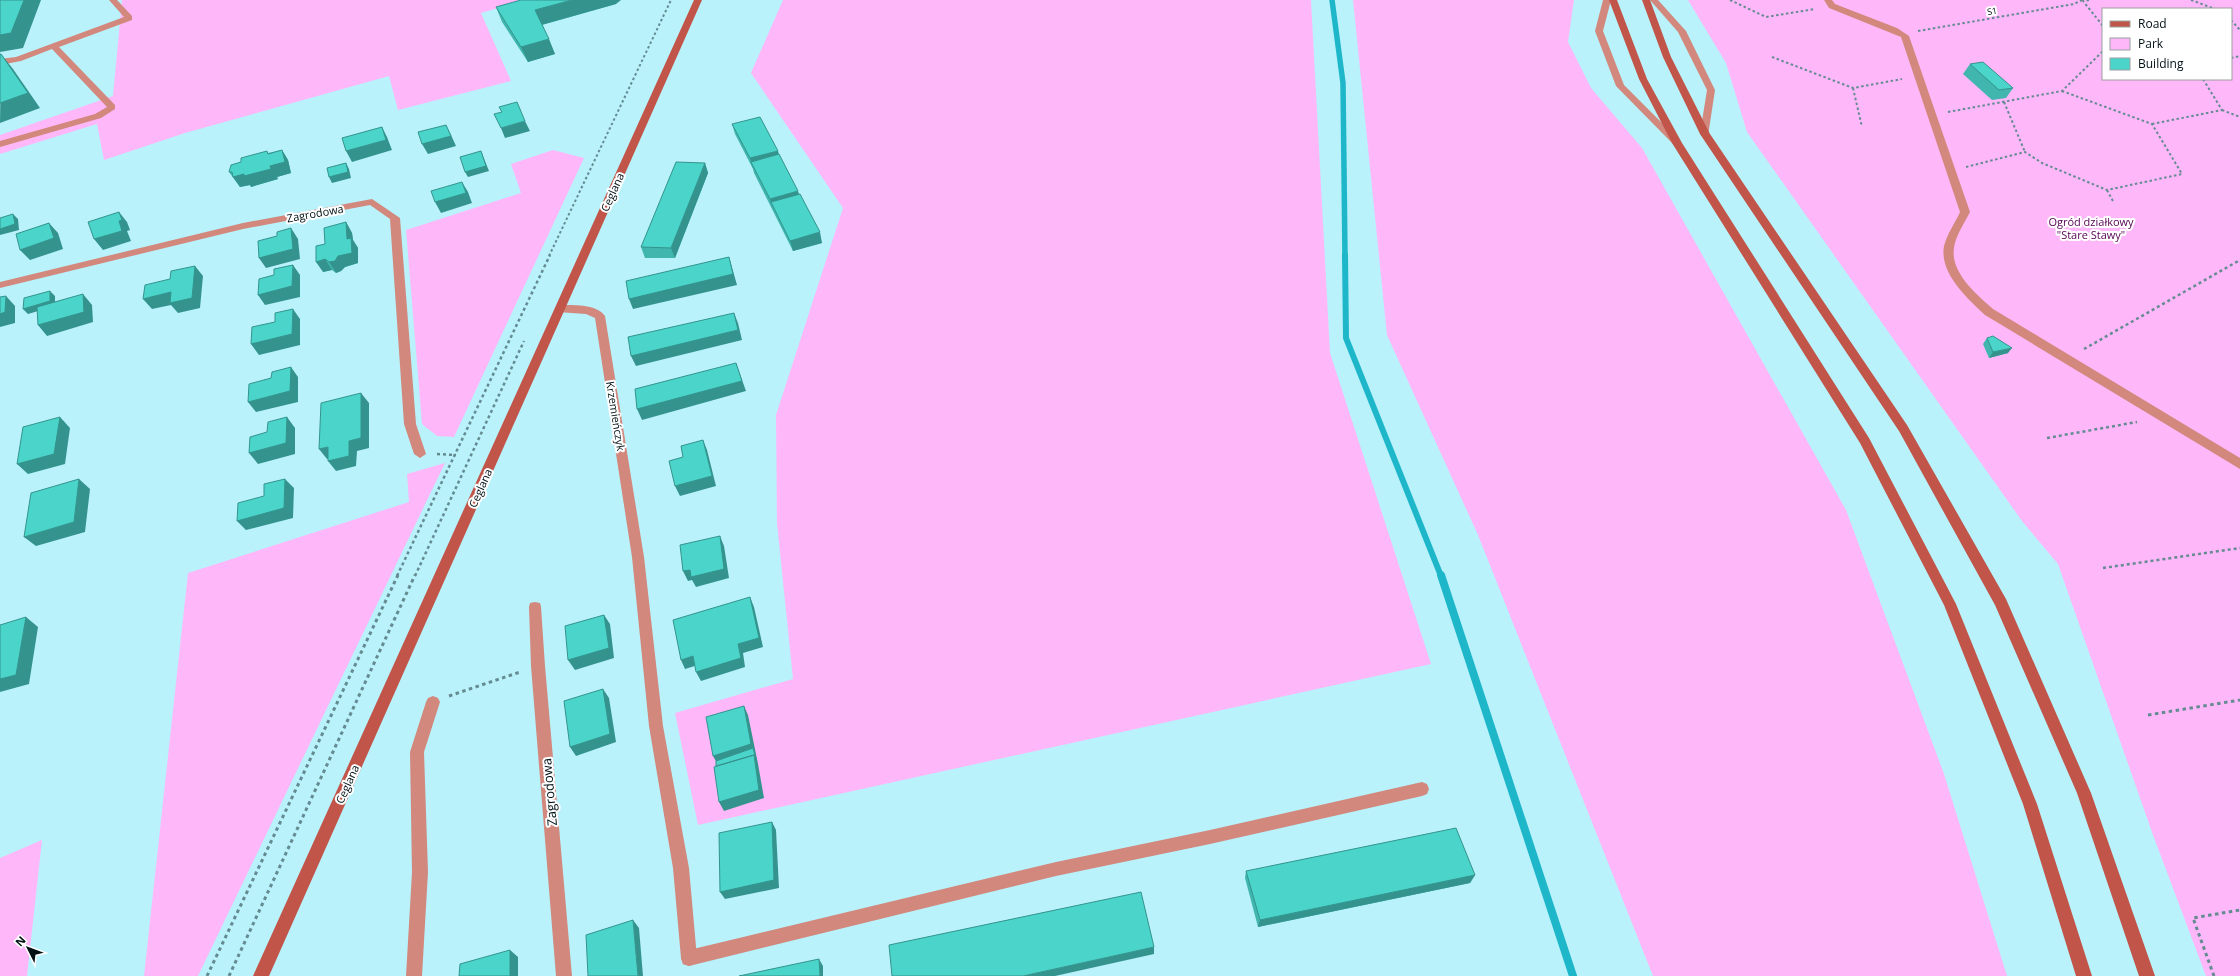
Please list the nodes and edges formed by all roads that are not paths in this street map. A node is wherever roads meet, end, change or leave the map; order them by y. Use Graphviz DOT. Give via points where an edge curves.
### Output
graph roads {
  1 [pos="113,0"];
  2 [pos="698,0"];
  3 [pos="1607,0"];
  4 [pos="1613,0"];
  5 [pos="1646,0"];
  6 [pos="1654,0"];
  7 [pos="1830,3"];
  8 [pos="54,46"];
  9 [pos="0,62"];
  10 [pos="1705,134"];
  11 [pos="1677,143"];
  12 [pos="0,144"];
  13 [pos="0,285"];
  14 [pos="560,309"];
  15 [pos="420,454"];
  16 [pos="2240,464"];
  17 [pos="535,607"];
  18 [pos="434,702"];
  19 [pos="1422,789"];
  20 [pos="261,976"];
  21 [pos="414,976"];
  22 [pos="564,976"];
  23 [pos="2084,976"];
  24 [pos="2147,976"];
  1 -- 8 [label="street" via="130,18"];
  2 -- 14 [label="main road, Ceglana"];
  3 -- 11 [label="street" via="1599,31 1620,86"];
  4 -- 11 [label="main road" via="1643,79"];
  5 -- 10 [label="main road" via="1667,57"];
  6 -- 10 [label="street" via="1682,31 1711,90"];
  7 -- 16 [label="street" via="1902,33 1965,212 1949,245 1949,258 1957,276 1972,296 1988,312"];
  8 -- 9 [label="street" via="18,59"];
  8 -- 12 [label="street" via="112,107 98,116"];
  10 -- 24 [label="main road" via="1903,428 2001,603 2084,793"];
  11 -- 23 [label="main road" via="1865,441 1950,604 2030,804"];
  13 -- 15 [label="street, Zagrodowa" via="235,228 372,202 395,218 410,424"];
  14 -- 19 [label="street, Krzemieńczyk" via="586,310 600,316 638,557 656,726 681,868 689,958 1056,869"];
  14 -- 20 [label="main road, Ceglana"];
  17 -- 22 [label="street, Zagrodowa"];
  18 -- 21 [label="street" via="417,752 420,872"];
}
